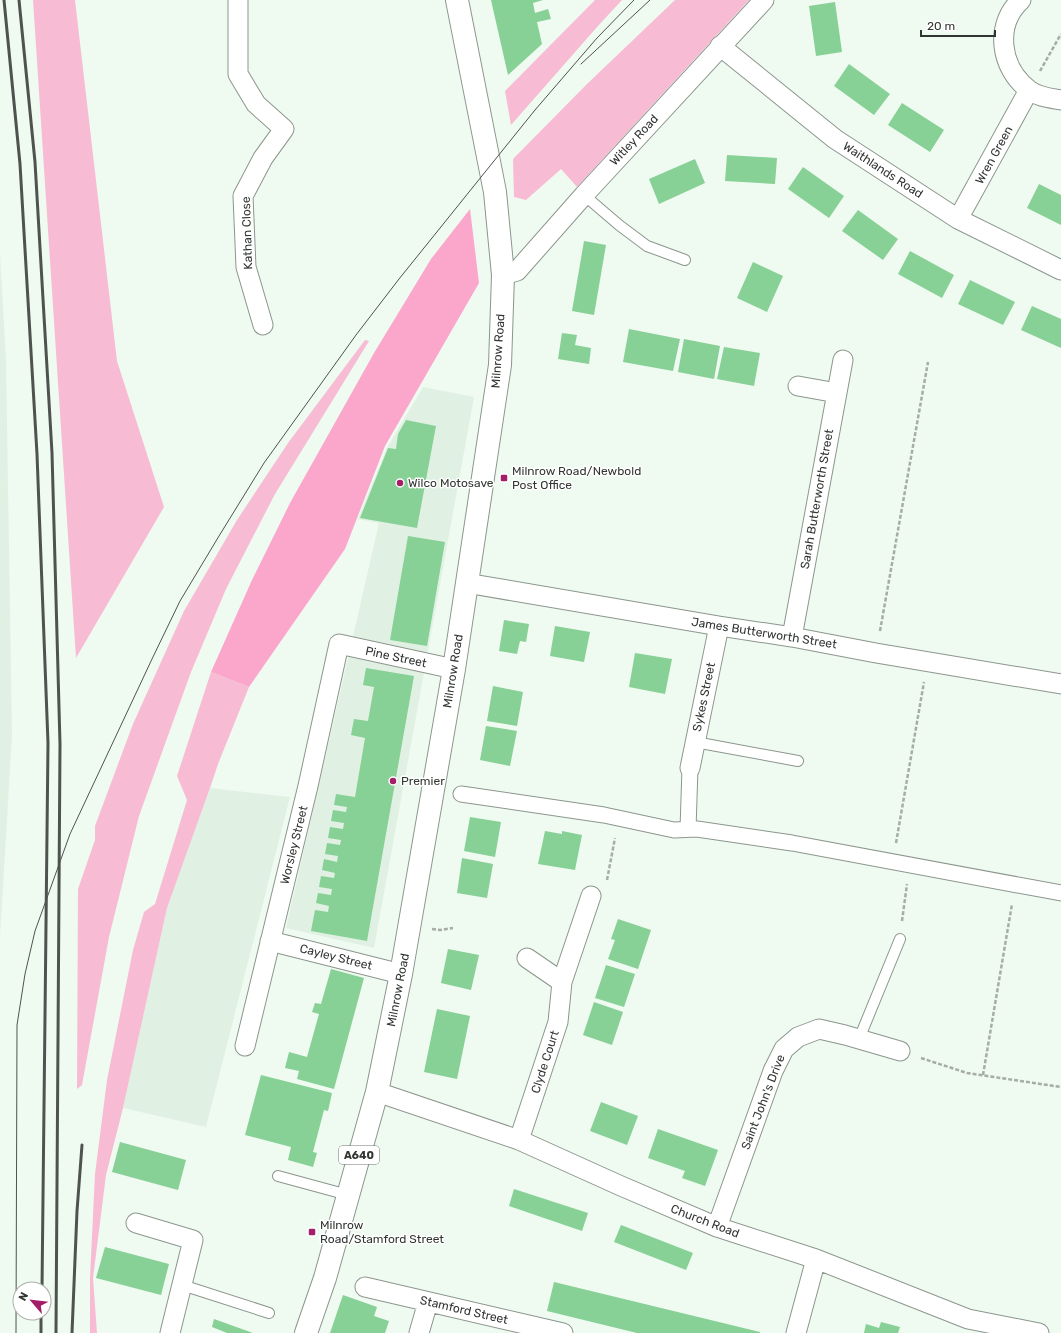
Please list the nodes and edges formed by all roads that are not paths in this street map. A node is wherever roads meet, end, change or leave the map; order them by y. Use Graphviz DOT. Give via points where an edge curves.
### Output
graph roads {
  1 [pos="238,0"];
  2 [pos="457,0"];
  3 [pos="764,0"];
  4 [pos="1022,0"];
  5 [pos="720,46"];
  6 [pos="1029,90"];
  7 [pos="1061,100"];
  8 [pos="584,195"];
  9 [pos="958,219"];
  10 [pos="685,260"];
  11 [pos="1061,270"];
  12 [pos="503,275"];
  13 [pos="263,325"];
  14 [pos="843,360"];
  15 [pos="798,386"];
  16 [pos="837,393"];
  17 [pos="466,583"];
  18 [pos="719,626"];
  19 [pos="792,637"];
  20 [pos="339,644"];
  21 [pos="454,669"];
  22 [pos="1061,684"];
  23 [pos="695,742"];
  24 [pos="798,760"];
  25 [pos="690,768"];
  26 [pos="461,794"];
  27 [pos="688,830"];
  28 [pos="1061,893"];
  29 [pos="591,896"];
  30 [pos="900,939"];
  31 [pos="270,941"];
  32 [pos="527,958"];
  33 [pos="401,974"];
  34 [pos="562,982"];
  35 [pos="859,1039"];
  36 [pos="245,1046"];
  37 [pos="900,1051"];
  38 [pos="377,1092"];
  39 [pos="519,1140"];
  40 [pos="278,1176"];
  41 [pos="348,1195"];
  42 [pos="136,1223"];
  43 [pos="717,1227"];
  44 [pos="816,1259"];
  45 [pos="182,1285"];
  46 [pos="365,1287"];
  47 [pos="428,1302"];
  48 [pos="269,1313"];
  49 [pos="966,1326"];
  50 [pos="170,1333"];
  51 [pos="306,1333"];
  52 [pos="419,1333"];
  53 [pos="563,1333"];
  54 [pos="796,1333"];
  55 [pos="1039,1333"];
  1 -- 13 [label="street, Kathan Close" via="238,74 256,104 284,129 243,196 246,267"];
  2 -- 12 [label="main road, Milnrow Road / A640" via="495,192"];
  3 -- 5 [label="street, Witley Road"];
  4 -- 6 [label="street" via="1016,5 1007,22 1003,41 1006,60 1015,77"];
  5 -- 8 [label="street, Witley Road"];
  5 -- 9 [label="street, Waithlands Road" via="836,139"];
  6 -- 7 [label="street" via="1045,98"];
  6 -- 9 [label="street, Wren Green"];
  8 -- 10 [label="lane" via="647,246"];
  8 -- 12 [label="street, Witley Road" via="518,271"];
  9 -- 11 [label="street, Waithlands Road"];
  12 -- 17 [label="main road, Milnrow Road / A640" via="500,365"];
  14 -- 16 [label="street, Sarah Butterworth Street"];
  15 -- 16 [label="street"];
  16 -- 19 [label="street, Sarah Butterworth Street"];
  17 -- 18 [label="street, James Butterworth Street"];
  17 -- 21 [label="main road, Milnrow Road / A640"];
  18 -- 19 [label="street, James Butterworth Street"];
  18 -- 23 [label="street, Sykes Street"];
  19 -- 22 [label="street, James Butterworth Street"];
  20 -- 21 [label="street, Pine Street"];
  20 -- 31 [label="street, Worsley Street"];
  21 -- 33 [label="main road, Milnrow Road / A640"];
  23 -- 24 [label="lane"];
  23 -- 25 [label="street, Sykes Street"];
  25 -- 27 [label="street"];
  26 -- 27 [label="street" via="618,818 674,830"];
  27 -- 28 [label="street" via="697,829 792,843"];
  29 -- 34 [label="street, Clyde Court"];
  30 -- 35 [label="lane"];
  31 -- 33 [label="street, Cayley Street"];
  31 -- 36 [label="street, Worsley Street"];
  32 -- 34 [label="street"];
  33 -- 38 [label="main road, Milnrow Road / A640"];
  34 -- 39 [label="street, Clyde Court" via="558,1022"];
  35 -- 37 [label="street, Saint John's Drive"];
  35 -- 43 [label="street, Saint John's Drive" via="819,1029 798,1037 784,1050 773,1071"];
  38 -- 39 [label="street, Church Road"];
  38 -- 41 [label="main road, Milnrow Road / A640"];
  39 -- 43 [label="street, Church Road"];
  40 -- 41 [label="lane"];
  41 -- 51 [label="main road, Milnrow Road / A640" via="325,1278"];
  42 -- 45 [label="street" via="194,1240"];
  43 -- 44 [label="street, Church Road"];
  44 -- 49 [label="street, Church Road"];
  44 -- 54 [label="street"];
  45 -- 48 [label="lane"];
  45 -- 50 [label="street"];
  46 -- 47 [label="street, Stamford Street"];
  47 -- 52 [label="street"];
  47 -- 53 [label="street, Stamford Street"];
  49 -- 55 [label="street, Church Road"];
}
